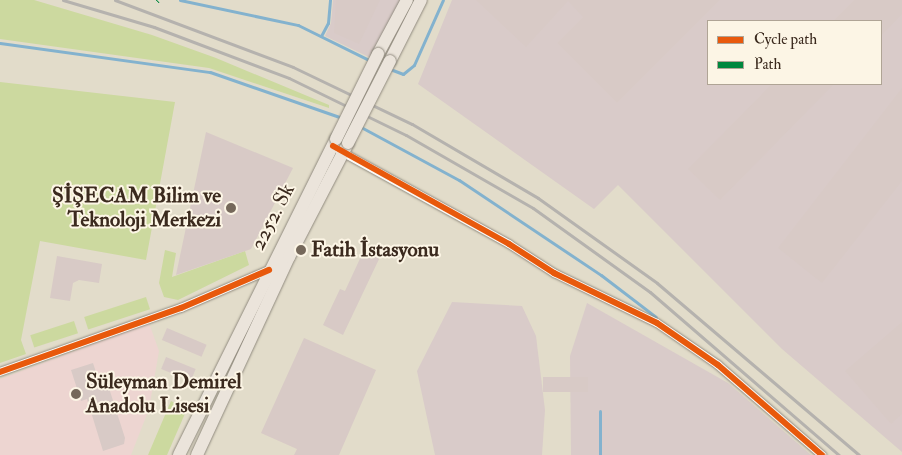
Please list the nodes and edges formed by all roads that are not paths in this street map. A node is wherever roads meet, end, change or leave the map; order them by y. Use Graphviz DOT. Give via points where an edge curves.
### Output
graph roads {
  1 [pos="407,0"];
  2 [pos="421,0"];
  3 [pos="340,145"];
  4 [pos="269,270"];
  5 [pos="0,372"];
  6 [pos="180,455"];
  7 [pos="197,455"];
  8 [pos="822,455"];
  1 -- 3 [label="main road, 2252. Sk, bridge" via="378,54"];
  2 -- 3 [label="main road, 2252. Sk, bridge" via="390,61"];
  3 -- 4 [label="main road, 2252. Sk"];
  3 -- 7 [label="main road, 2252. Sk"];
  3 -- 8 [label="street" via="554,273 657,323 718,365"];
  4 -- 5 [label="street" via="181,308"];
  4 -- 6 [label="main road, 2252. Sk"];
}
